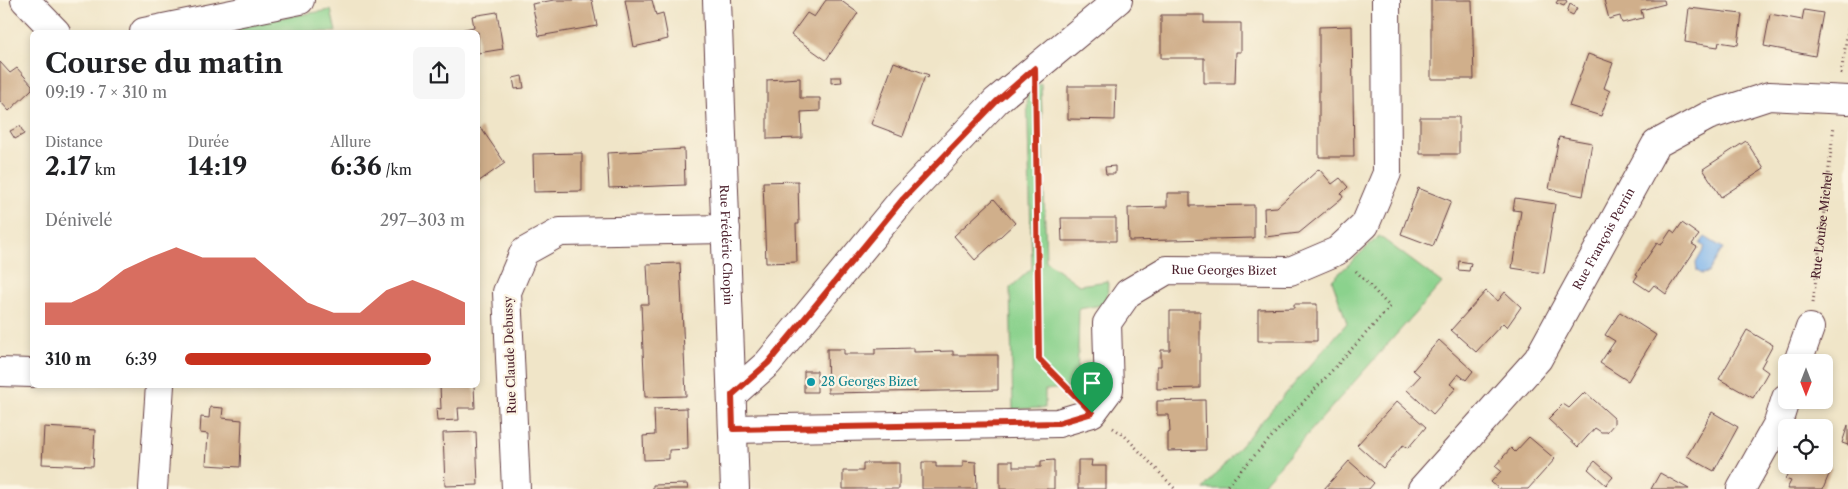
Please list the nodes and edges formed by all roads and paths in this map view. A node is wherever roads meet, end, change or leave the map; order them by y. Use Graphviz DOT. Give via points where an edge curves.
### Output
graph roads {
  1 [pos="24,0"];
  2 [pos="300,0"];
  3 [pos="717,0"];
  4 [pos="1118,0"];
  5 [pos="1386,0"];
  6 [pos="1848,29"];
  7 [pos="54,30"];
  8 [pos="154,30"];
  9 [pos="1035,68"];
  10 [pos="1842,99"];
  11 [pos="726,229"];
  12 [pos="1337,252"];
  13 [pos="1810,328"];
  14 [pos="1801,354"];
  15 [pos="0,372"];
  16 [pos="30,373"];
  17 [pos="160,388"];
  18 [pos="732,395"];
  19 [pos="1782,409"];
  20 [pos="1092,413"];
  21 [pos="733,429"];
  22 [pos="152,489"];
  23 [pos="516,489"];
  24 [pos="735,489"];
  25 [pos="1175,489"];
  26 [pos="1224,489"];
  27 [pos="1422,489"];
  28 [pos="1741,489"];
  1 -- 7 [label="street"];
  2 -- 8 [label="street"];
  3 -- 11 [label="street, Rue Frédéric Chopin"];
  4 -- 9 [label="street"];
  5 -- 12 [label="street, Rue Georges Bizet" via="1388,173 1365,225"];
  6 -- 10 [label="path, Rue Louise Michel"];
  9 -- 18 [label="street" via="996,102 903,199 768,363"];
  9 -- 20 [label="path" via="1039,359"];
  10 -- 13 [label="path, Rue Louise Michel"];
  10 -- 27 [label="street, Rue François Perrin" via="1769,96 1708,116 1656,144 1538,359"];
  11 -- 18 [label="street, Rue Frédéric Chopin"];
  11 -- 23 [label="street, Rue Claude Debussy" via="560,232 524,252 507,292"];
  12 -- 20 [label="street, Rue Georges Bizet" via="1290,271 1168,270 1128,293 1107,324 1109,390"];
  12 -- 26 [label="path" via="1390,306"];
  13 -- 14 [label="street"];
  15 -- 16 [label="street"];
  17 -- 22 [label="street"];
  18 -- 21 [label="street, Rue Frédéric Chopin"];
  19 -- 28 [label="street"];
  20 -- 21 [label="street" via="1058,423"];
  20 -- 25 [label="path" via="1125,436"];
  21 -- 24 [label="street, Rue Frédéric Chopin"];
}
